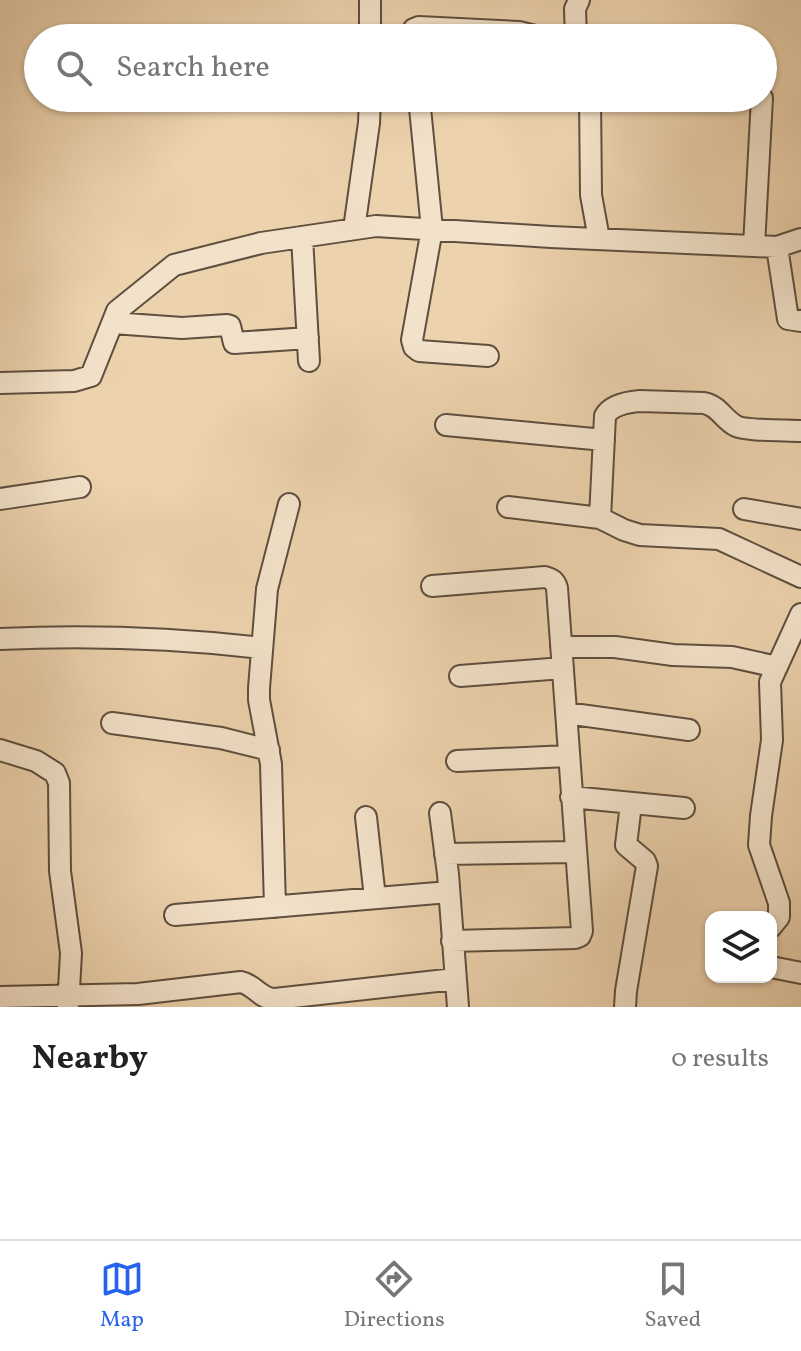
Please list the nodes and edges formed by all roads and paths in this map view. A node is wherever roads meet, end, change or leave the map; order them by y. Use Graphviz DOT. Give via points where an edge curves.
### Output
graph roads {
  1 [pos="370,0"];
  2 [pos="579,0"];
  3 [pos="370,24"];
  4 [pos="576,24"];
  5 [pos="369,112"];
  6 [pos="420,112"];
  7 [pos="590,112"];
  8 [pos="761,112"];
  9 [pos="354,229"];
  10 [pos="432,229"];
  11 [pos="302,237"];
  12 [pos="599,239"];
  13 [pos="801,239"];
  14 [pos="754,246"];
  15 [pos="777,247"];
  16 [pos="801,321"];
  17 [pos="113,323"];
  18 [pos="308,338"];
  19 [pos="488,356"];
  20 [pos="309,361"];
  21 [pos="0,383"];
  22 [pos="446,425"];
  23 [pos="801,431"];
  24 [pos="604,440"];
  25 [pos="80,487"];
  26 [pos="0,499"];
  27 [pos="289,504"];
  28 [pos="508,507"];
  29 [pos="744,509"];
  30 [pos="600,518"];
  31 [pos="801,519"];
  32 [pos="801,577"];
  33 [pos="432,586"];
  34 [pos="801,614"];
  35 [pos="0,639"];
  36 [pos="561,647"];
  37 [pos="262,648"];
  38 [pos="777,667"];
  39 [pos="563,668"];
  40 [pos="460,676"];
  41 [pos="566,713"];
  42 [pos="112,723"];
  43 [pos="689,730"];
  44 [pos="0,750"];
  45 [pos="269,750"];
  46 [pos="568,756"];
  47 [pos="457,761"];
  48 [pos="571,797"];
  49 [pos="631,804"];
  50 [pos="684,808"];
  51 [pos="440,813"];
  52 [pos="366,817"];
  53 [pos="575,852"];
  54 [pos="445,854"];
  55 [pos="449,892"];
  56 [pos="375,898"];
  57 [pos="275,907"];
  58 [pos="175,915"];
  59 [pos="777,920"];
  60 [pos="452,941"];
  61 [pos="777,968"];
  62 [pos="801,973"];
  63 [pos="455,979"];
  64 [pos="0,997"];
  65 [pos="162,999"];
  66 [pos="68,1001"];
  67 [pos="458,1007"];
  68 [pos="625,1007"];
  1 -- 3 [label="street"];
  2 -- 4 [label="street"];
  5 -- 9 [label="street"];
  6 -- 10 [label="street"];
  7 -- 12 [label="street" via="591,195"];
  8 -- 14 [label="street"];
  9 -- 10 [label="street"];
  9 -- 11 [label="street"];
  10 -- 12 [label="street"];
  10 -- 19 [label="street" via="414,347"];
  11 -- 17 [label="street" via="174,265 117,311"];
  11 -- 18 [label="street"];
  12 -- 14 [label="street"];
  13 -- 15 [label="street"];
  14 -- 15 [label="street"];
  15 -- 16 [label="street" via="788,319"];
  17 -- 18 [label="street" via="227,325 234,343"];
  17 -- 21 [label="street" via="91,376"];
  18 -- 20 [label="street"];
  22 -- 24 [label="street"];
  23 -- 24 [label="street" via="739,427 704,403 632,401 607,411"];
  24 -- 30 [label="street"];
  25 -- 26 [label="street"];
  27 -- 37 [label="street" via="267,589"];
  28 -- 30 [label="street"];
  29 -- 31 [label="street"];
  30 -- 32 [label="street" via="640,535 719,539"];
  33 -- 36 [label="street" via="550,578 557,588"];
  34 -- 38 [label="street"];
  35 -- 37 [label="street" via="179,639"];
  36 -- 38 [label="street" via="732,657"];
  36 -- 39 [label="street"];
  37 -- 45 [label="street" via="259,700"];
  38 -- 59 [label="street" via="770,682 772,740 759,845 779,903"];
  39 -- 40 [label="street"];
  39 -- 41 [label="street"];
  41 -- 43 [label="street"];
  41 -- 46 [label="street"];
  42 -- 45 [label="street"];
  44 -- 66 [label="street" via="36,761 55,773 59,783 60,871 71,953"];
  45 -- 57 [label="street"];
  46 -- 47 [label="street"];
  46 -- 48 [label="street"];
  48 -- 49 [label="street"];
  48 -- 53 [label="street"];
  49 -- 50 [label="street"];
  49 -- 68 [label="street" via="626,845 647,866"];
  51 -- 54 [label="street"];
  52 -- 56 [label="street"];
  53 -- 54 [label="street"];
  53 -- 60 [label="street" via="580,936"];
  54 -- 55 [label="street"];
  55 -- 56 [label="street"];
  55 -- 60 [label="street"];
  56 -- 57 [label="street"];
  57 -- 58 [label="street"];
  60 -- 63 [label="street"];
  61 -- 62 [label="street"];
  63 -- 65 [label="street" via="275,999 241,982"];
  63 -- 67 [label="street"];
  64 -- 66 [label="street"];
  65 -- 66 [label="street" via="138,994"];
}
